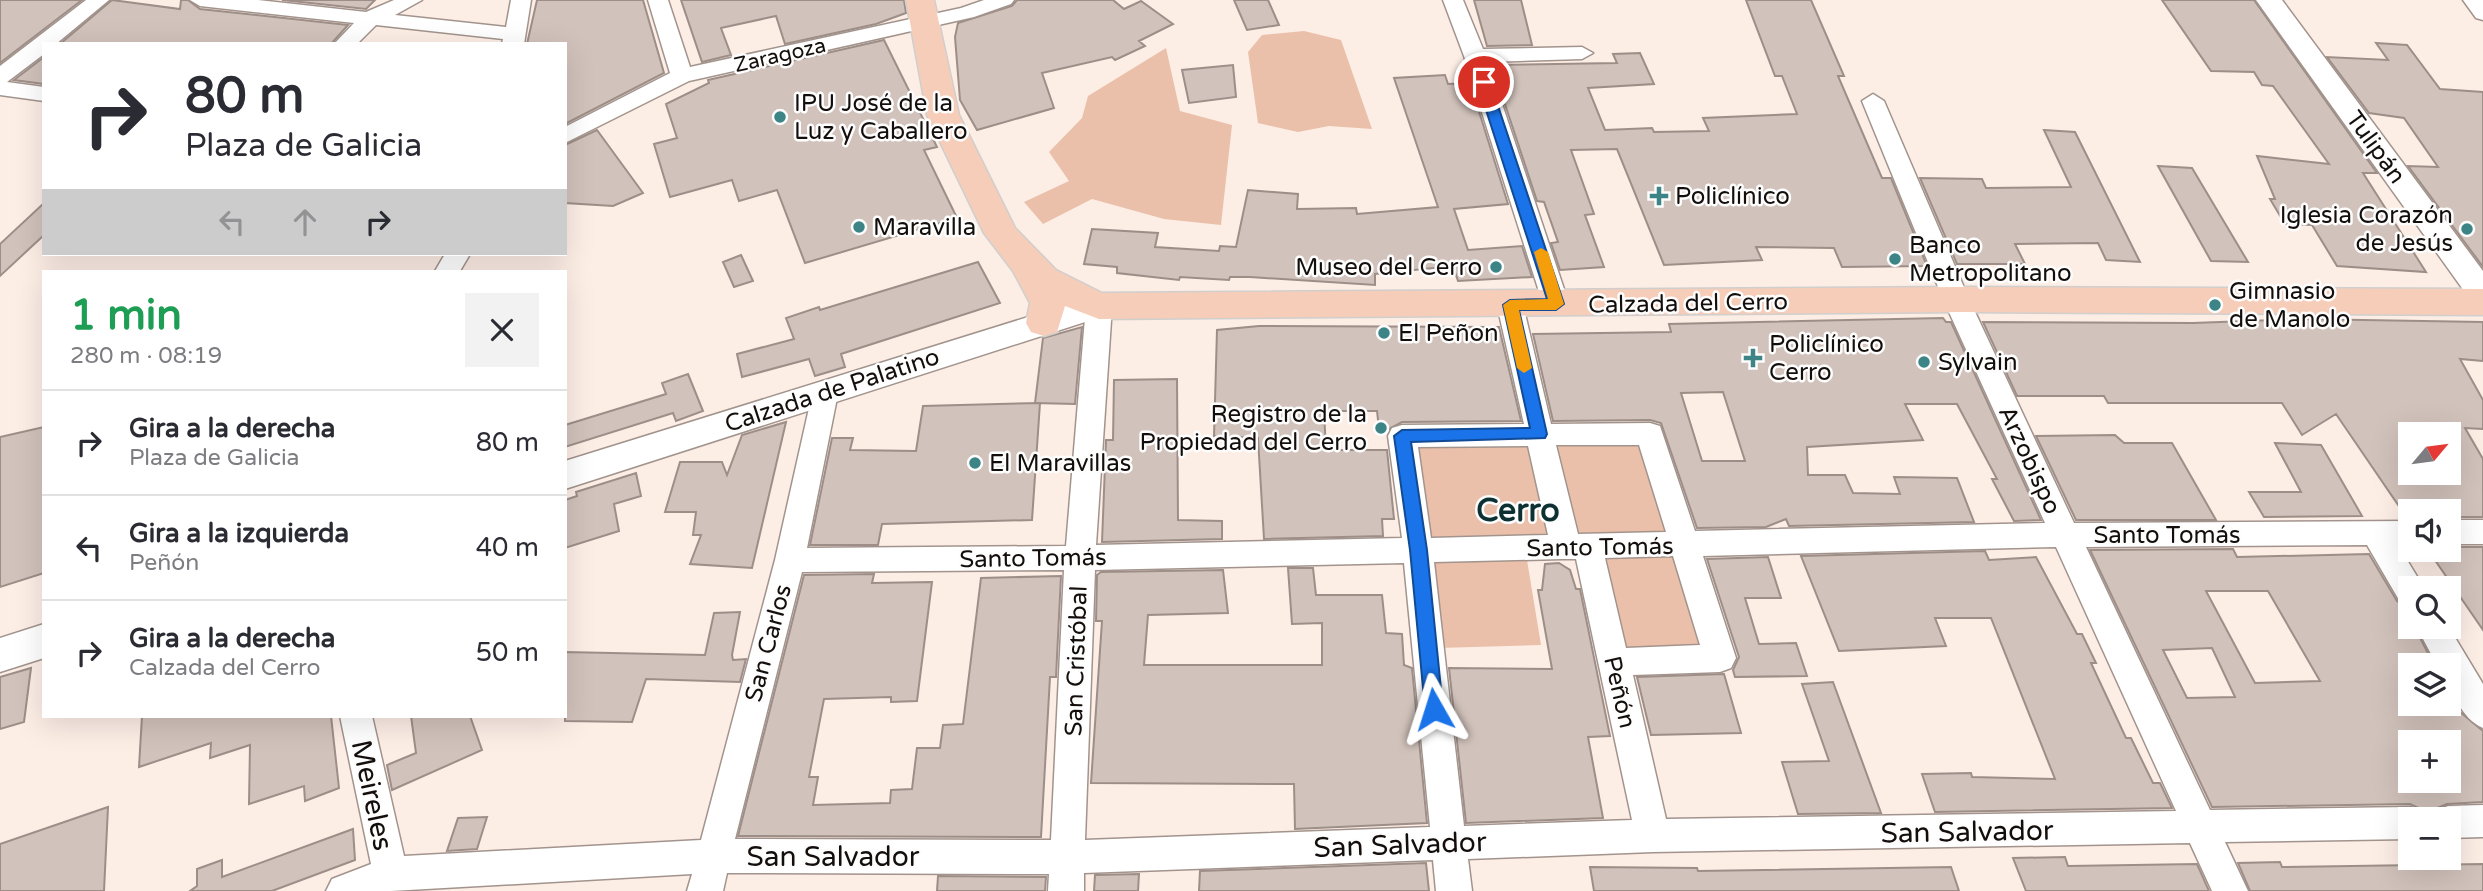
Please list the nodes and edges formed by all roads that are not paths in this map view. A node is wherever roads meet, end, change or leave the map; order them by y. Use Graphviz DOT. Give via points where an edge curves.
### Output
graph roads {
  1 [pos="99,0"];
  2 [pos="200,0"];
  3 [pos="412,0"];
  4 [pos="521,0"];
  5 [pos="658,0"];
  6 [pos="1004,0"];
  7 [pos="1453,0"];
  8 [pos="2269,0"];
  9 [pos="2473,0"];
  10 [pos="922,11"];
  11 [pos="2483,14"];
  12 [pos="372,17"];
  13 [pos="513,39"];
  14 [pos="45,42"];
  15 [pos="347,42"];
  16 [pos="42,44"];
  17 [pos="1582,53"];
  18 [pos="1475,56"];
  19 [pos="682,76"];
  20 [pos="0,77"];
  21 [pos="0,88"];
  22 [pos="42,94"];
  23 [pos="1873,101"];
  24 [pos="567,134"];
  25 [pos="1029,268"];
  26 [pos="2483,294"];
  27 [pos="1956,299"];
  28 [pos="2483,302"];
  29 [pos="1556,304"];
  30 [pos="1510,305"];
  31 [pos="1099,306"];
  32 [pos="1044,323"];
  33 [pos="824,393"];
  34 [pos="1539,434"];
  35 [pos="567,474"];
  36 [pos="2483,531"];
  37 [pos="2461,532"];
  38 [pos="2398,533"];
  39 [pos="2376,534"];
  40 [pos="2065,535"];
  41 [pos="1685,545"];
  42 [pos="1577,548"];
  43 [pos="1418,550"];
  44 [pos="1080,558"];
  45 [pos="790,560"];
  46 [pos="2401,576"];
  47 [pos="2439,639"];
  48 [pos="42,642"];
  49 [pos="0,655"];
  50 [pos="1613,662"];
  51 [pos="2483,713"];
  52 [pos="356,718"];
  53 [pos="2483,821"];
  54 [pos="2461,822"];
  55 [pos="2398,823"];
  56 [pos="2200,828"];
  57 [pos="1653,836"];
  58 [pos="1447,842"];
  59 [pos="713,856"];
  60 [pos="391,874"];
  61 [pos="1067,874"];
  62 [pos="344,891"];
  63 [pos="705,891"];
  64 [pos="1454,891"];
  65 [pos="2230,891"];
  1 -- 14 [label="street"];
  2 -- 12 [label="street"];
  3 -- 12 [label="street"];
  4 -- 13 [label="street"];
  5 -- 19 [label="street"];
  6 -- 10 [label="street, Zaragoza"];
  7 -- 18 [label="street"];
  8 -- 26 [label="street, Tulipán"];
  9 -- 11 [label="street"];
  10 -- 19 [label="street, Zaragoza"];
  10 -- 25 [label="main road, Calzada del Cerro" via="943,115 985,204"];
  12 -- 13 [label="street"];
  12 -- 15 [label="street"];
  16 -- 20 [label="street"];
  17 -- 18 [label="street"];
  18 -- 29 [label="street"];
  19 -- 24 [label="street, Zaragoza"];
  21 -- 22 [label="street"];
  23 -- 27 [label="street, Arzobispo"];
  25 -- 31 [label="main road, Calzada del Cerro" via="1056,288"];
  25 -- 32 [label="main road" via="1048,303"];
  27 -- 28 [label="main road, Calzada del Cerro"];
  27 -- 29 [label="main road, Calzada del Cerro"];
  27 -- 40 [label="street, Arzobispo"];
  29 -- 30 [label="main road, Calzada del Cerro"];
  30 -- 31 [label="main road, Calzada del Cerro"];
  30 -- 34 [label="street, Peñón"];
  31 -- 32 [label="street, Calzada de Palatino"];
  31 -- 44 [label="street, San Cristóbal"];
  32 -- 33 [label="street, Calzada de Palatino"];
  33 -- 35 [label="street, Calzada de Palatino"];
  33 -- 45 [label="street, San Carlos"];
  34 -- 41 [label="street" via="1650,434"];
  34 -- 42 [label="street, Peñón"];
  34 -- 43 [label="street" via="1402,436"];
  36 -- 37 [label="street"];
  38 -- 39 [label="street, Santo Tomás"];
  39 -- 40 [label="street, Santo Tomás"];
  39 -- 46 [label="street"];
  40 -- 41 [label="street, Santo Tomás"];
  40 -- 56 [label="street, Arzobispo"];
  41 -- 42 [label="street, Santo Tomás"];
  41 -- 50 [label="street" via="1720,658"];
  42 -- 43 [label="street, Santo Tomás"];
  42 -- 50 [label="street, Peñón"];
  43 -- 44 [label="street, Santo Tomás"];
  43 -- 58 [label="street"];
  44 -- 45 [label="street, Santo Tomás"];
  44 -- 61 [label="street, San Cristóbal"];
  45 -- 59 [label="street, San Carlos"];
  47 -- 51 [label="street"];
  48 -- 49 [label="street"];
  50 -- 57 [label="street, Peñón"];
  52 -- 60 [label="street, Meireles"];
  53 -- 54 [label="street"];
  55 -- 56 [label="street, San Salvador"];
  56 -- 57 [label="street, San Salvador"];
  56 -- 65 [label="street, Arzobispo"];
  57 -- 58 [label="street, San Salvador"];
  58 -- 61 [label="street, San Salvador"];
  58 -- 64 [label="street"];
  59 -- 60 [label="street, San Salvador"];
  59 -- 61 [label="street, San Salvador"];
  59 -- 63 [label="street, San Carlos"];
  60 -- 62 [label="street, San Salvador"];
}
